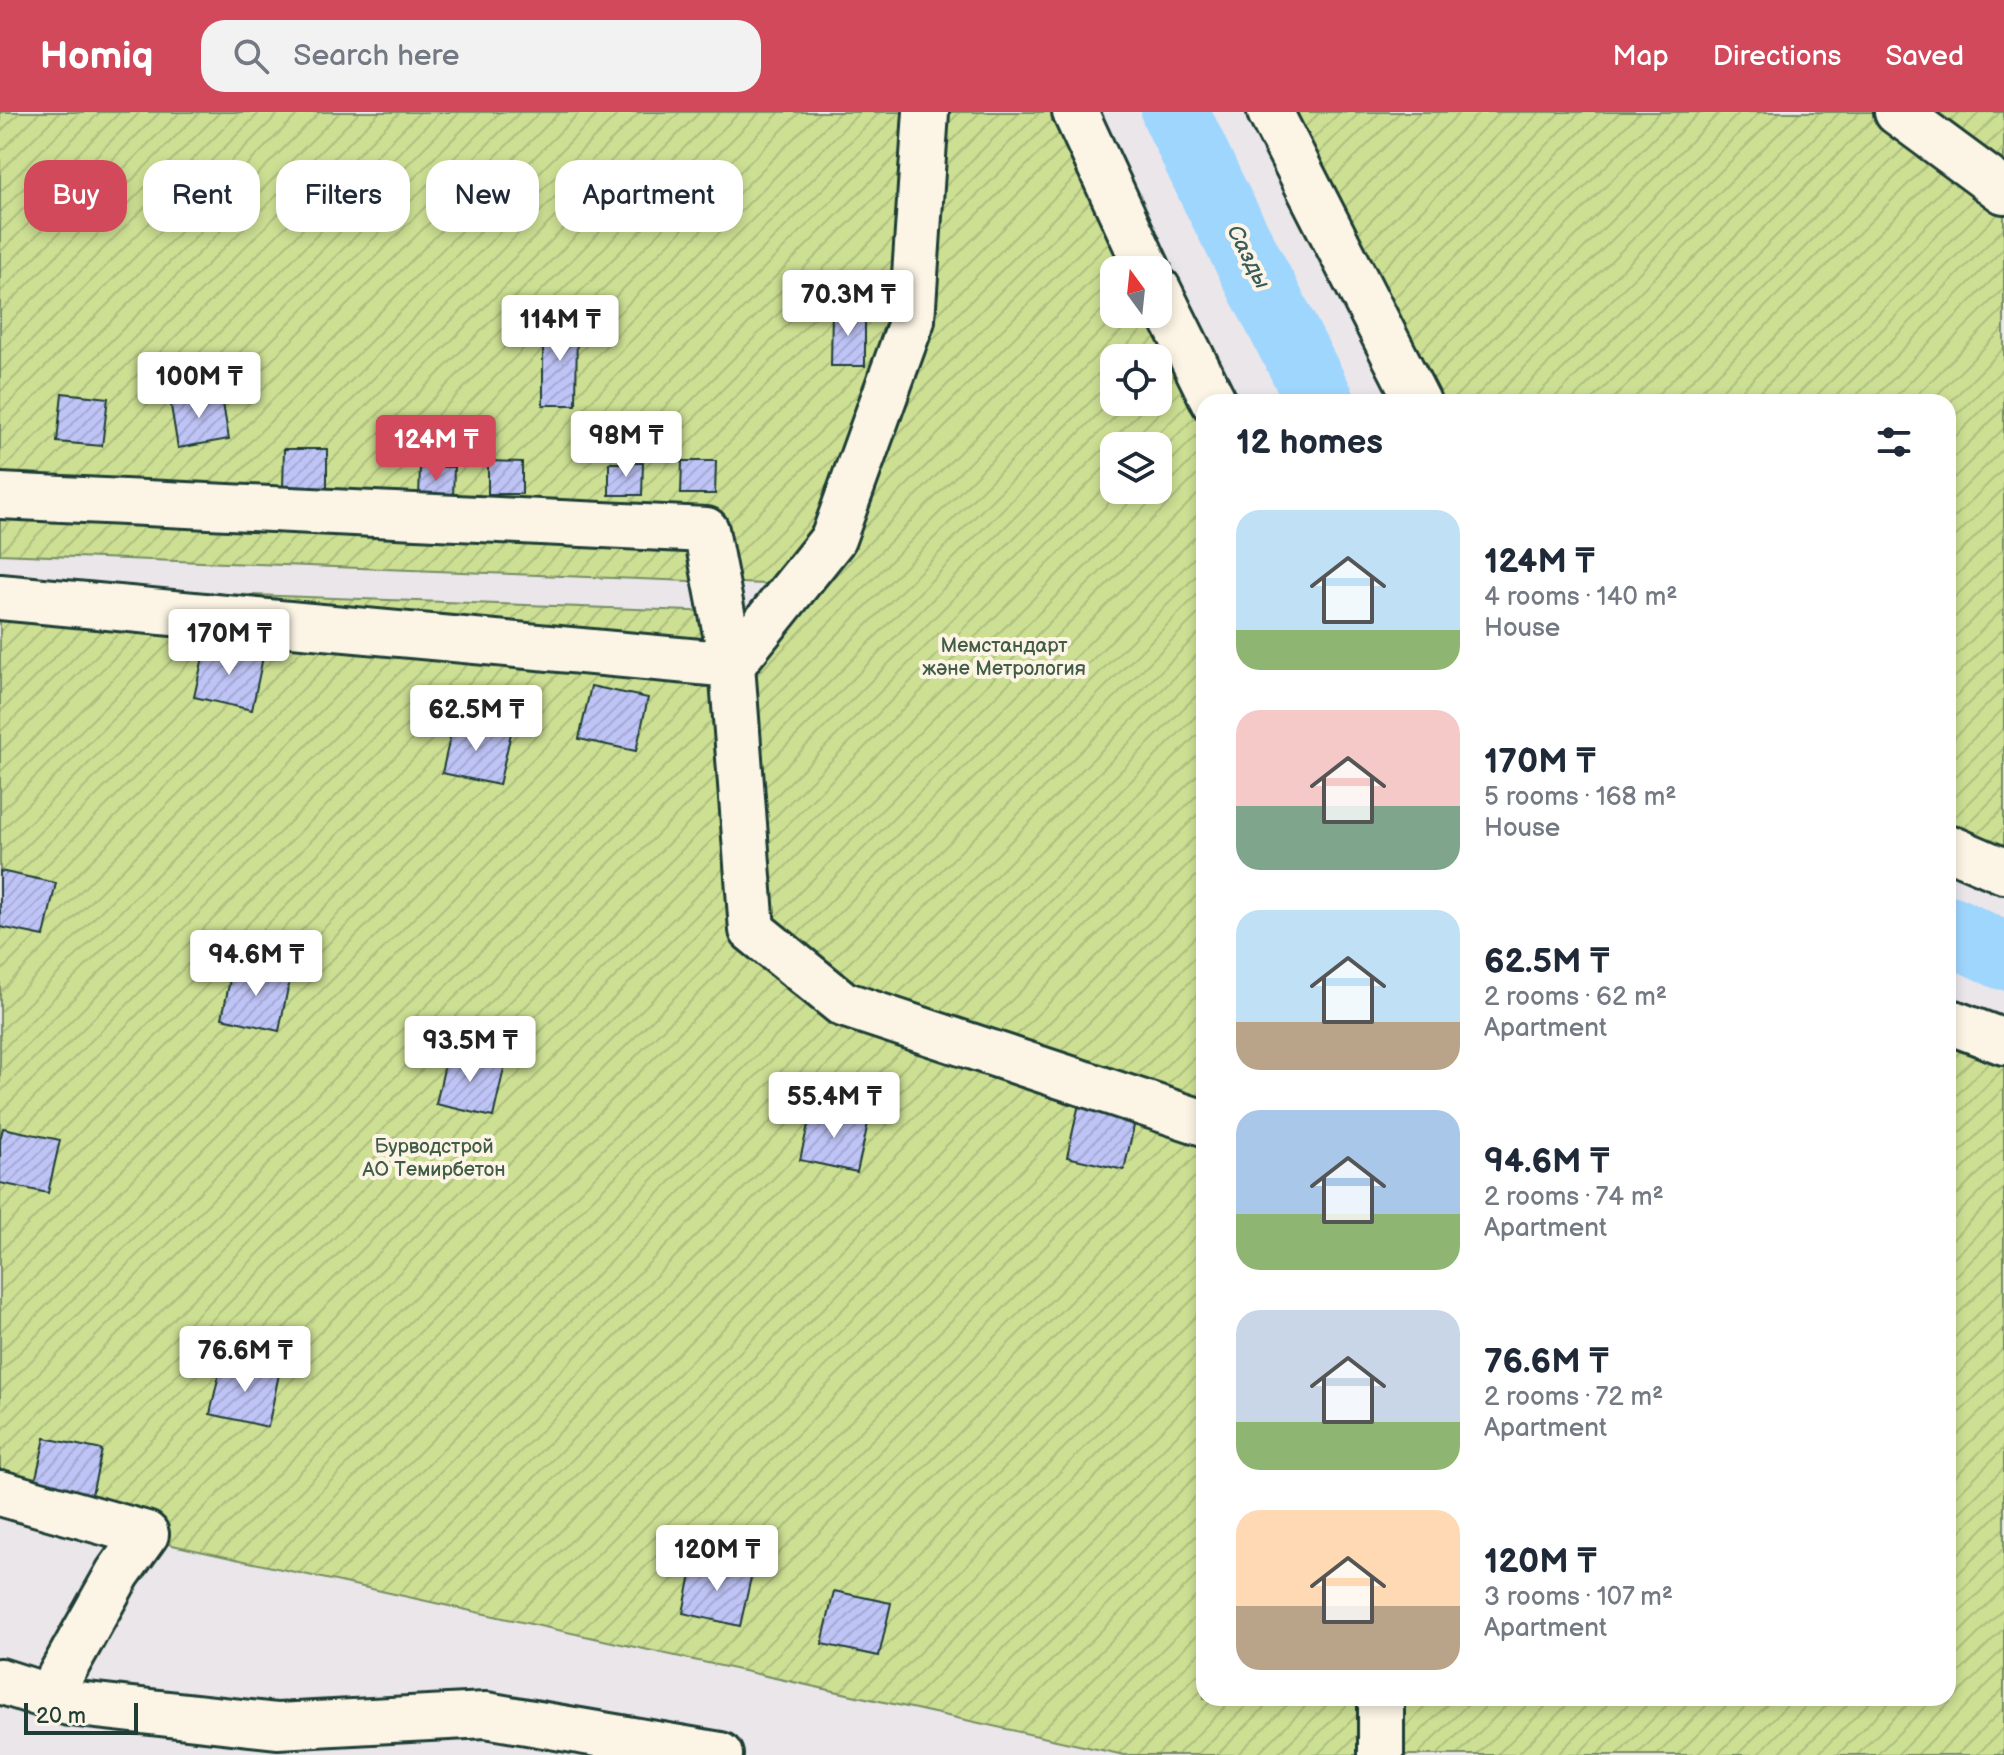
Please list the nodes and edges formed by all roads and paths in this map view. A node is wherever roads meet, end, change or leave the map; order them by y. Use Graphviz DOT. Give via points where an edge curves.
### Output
graph roads {
  1 [pos="926,112"];
  2 [pos="1075,112"];
  3 [pos="1270,112"];
  4 [pos="1897,112"];
  5 [pos="2004,191"];
  6 [pos="1142,256"];
  7 [pos="1172,317"];
  8 [pos="1210,394"];
  9 [pos="1414,394"];
  10 [pos="0,496"];
  11 [pos="0,597"];
  12 [pos="732,665"];
  13 [pos="1956,850"];
  14 [pos="2004,871"];
  15 [pos="1956,1024"];
  16 [pos="2004,1042"];
  17 [pos="1196,1120"];
  18 [pos="0,1493"];
  19 [pos="0,1681"];
  20 [pos="49,1696"];
  21 [pos="1381,1706"];
  22 [pos="720,1755"];
  23 [pos="1381,1755"];
  1 -- 12 [label="lane" via="912,320 833,539"];
  2 -- 6 [label="lane"];
  3 -- 9 [label="lane"];
  4 -- 5 [label="lane"];
  7 -- 8 [label="lane"];
  10 -- 12 [label="lane" via="706,530"];
  11 -- 12 [label="lane"];
  12 -- 17 [label="lane" via="752,930 843,1004"];
  13 -- 14 [label="lane"];
  15 -- 16 [label="lane"];
  18 -- 20 [label="lane" via="146,1534"];
  19 -- 20 [label="lane"];
  20 -- 22 [label="lane" via="69,1703 277,1726 486,1715"];
  21 -- 23 [label="lane"];
}
